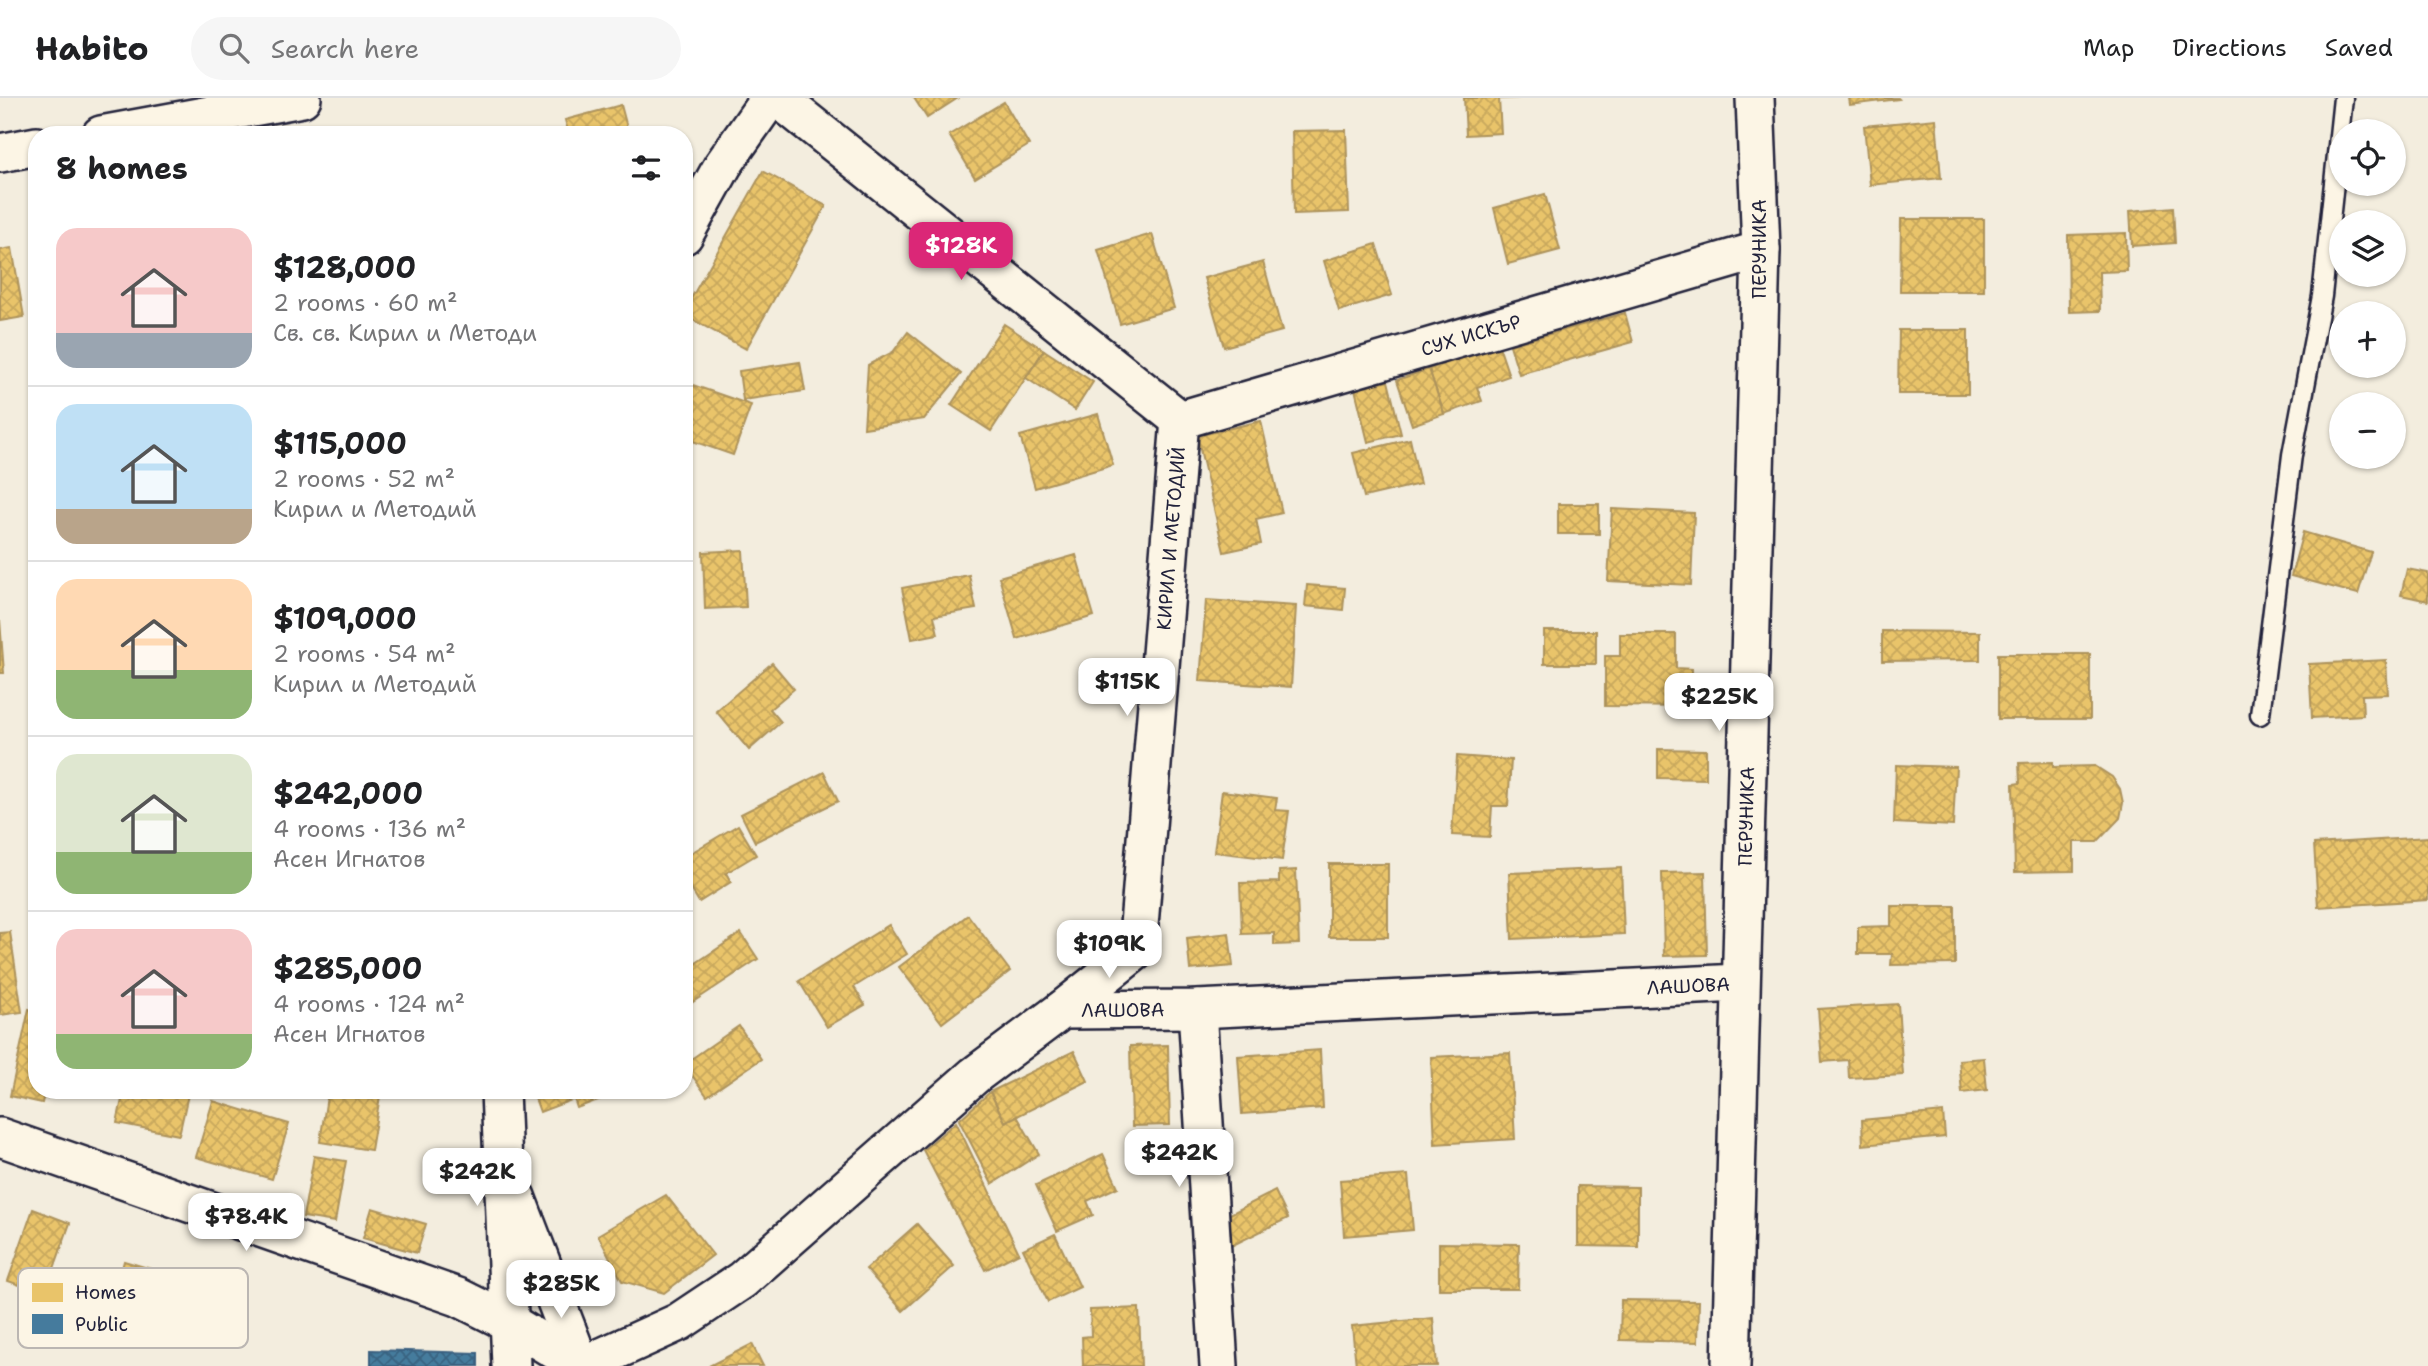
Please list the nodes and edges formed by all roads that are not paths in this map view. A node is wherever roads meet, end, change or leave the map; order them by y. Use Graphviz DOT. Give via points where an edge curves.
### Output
graph roads {
  1 [pos="302,98"];
  2 [pos="770,98"];
  3 [pos="778,98"];
  4 [pos="1755,98"];
  5 [pos="2343,98"];
  6 [pos="150,126"];
  7 [pos="28,148"];
  8 [pos="0,153"];
  9 [pos="693,219"];
  10 [pos="1761,250"];
  11 [pos="1180,420"];
  12 [pos="2260,715"];
  13 [pos="1137,950"];
  14 [pos="1740,983"];
  15 [pos="1138,1008"];
  16 [pos="1197,1009"];
  17 [pos="1062,1010"];
  18 [pos="500,1099"];
  19 [pos="0,1137"];
  20 [pos="504,1168"];
  21 [pos="512,1324"];
  22 [pos="511,1366"];
  23 [pos="582,1366"];
  24 [pos="1219,1366"];
  25 [pos="1731,1366"];
  1 -- 6 [label="street"];
  2 -- 9 [label="street" via="723,165"];
  3 -- 11 [label="street"];
  4 -- 10 [label="street, ПЕРУНИКА"];
  5 -- 12 [label="lane" via="2322,296 2292,455"];
  7 -- 8 [label="street"];
  10 -- 11 [label="street, СУХ ИСКЪР"];
  10 -- 14 [label="street, ПЕРУНИКА"];
  11 -- 13 [label="street, КИРИЛ И МЕТОДИЙ"];
  13 -- 15 [label="street, КИРИЛ И МЕТОДИЙ"];
  13 -- 17 [label="street"];
  14 -- 16 [label="street, ЛАШОВА"];
  14 -- 25 [label="street, ПЕРУНИКА"];
  15 -- 16 [label="street, ЛАШОВА"];
  15 -- 17 [label="street, ЛАШОВА"];
  16 -- 24 [label="street"];
  17 -- 23 [label="street, ЛАШОВА" via="975,1076 741,1280 679,1322"];
  18 -- 20 [label="street"];
  19 -- 21 [label="street" via="458,1297"];
  20 -- 21 [label="street"];
  20 -- 23 [label="street"];
  21 -- 22 [label="street"];
  21 -- 23 [label="street"];
}
